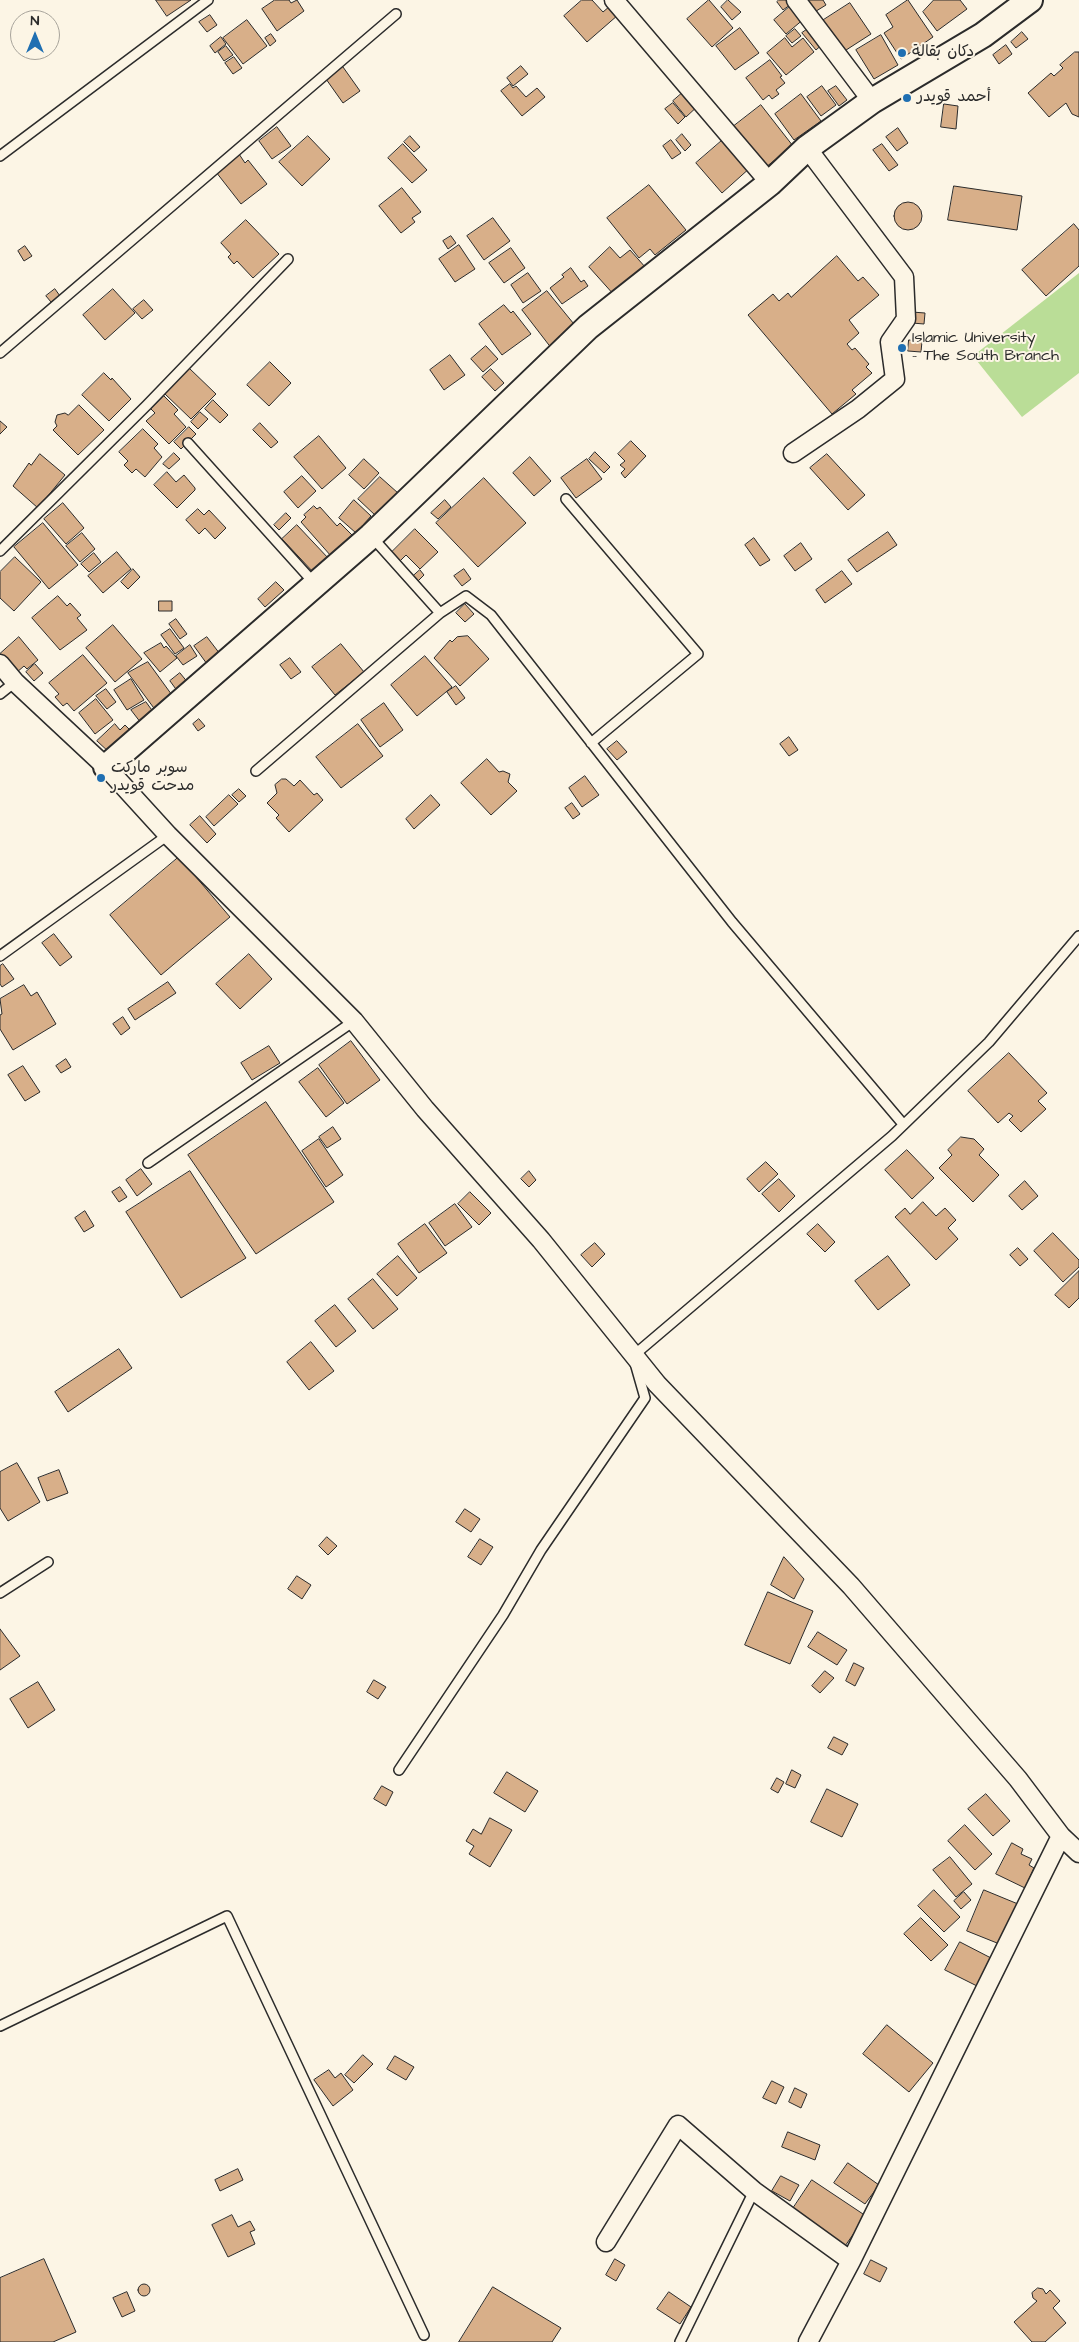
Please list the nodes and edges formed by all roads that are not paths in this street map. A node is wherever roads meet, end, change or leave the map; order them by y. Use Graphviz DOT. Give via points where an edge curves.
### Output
graph roads {
  1 [pos="208,0"];
  2 [pos="614,0"];
  3 [pos="796,0"];
  4 [pos="1030,0"];
  5 [pos="396,14"];
  6 [pos="872,102"];
  7 [pos="807,148"];
  8 [pos="0,156"];
  9 [pos="770,183"];
  10 [pos="288,260"];
  11 [pos="0,353"];
  12 [pos="188,444"];
  13 [pos="793,453"];
  14 [pos="566,499"];
  15 [pos="371,536"];
  16 [pos="0,551"];
  17 [pos="315,584"];
  18 [pos="440,613"];
  19 [pos="0,664"];
  20 [pos="15,682"];
  21 [pos="0,694"];
  22 [pos="590,743"];
  23 [pos="106,767"];
  24 [pos="256,771"];
  25 [pos="168,834"];
  26 [pos="1079,936"];
  27 [pos="0,956"];
  28 [pos="354,1021"];
  29 [pos="903,1124"];
  30 [pos="148,1162"];
  31 [pos="634,1356"];
  32 [pos="48,1562"];
  33 [pos="0,1593"];
  34 [pos="399,1770"];
  35 [pos="1061,1836"];
  36 [pos="1079,1853"];
  37 [pos="0,2026"];
  38 [pos="754,2191"];
  39 [pos="606,2242"];
  40 [pos="851,2262"];
  41 [pos="424,2335"];
  42 [pos="680,2342"];
  43 [pos="808,2342"];
  1 -- 8 [label="lane"];
  2 -- 9 [label="street"];
  3 -- 6 [label="street"];
  4 -- 6 [label="street" via="983,35"];
  5 -- 11 [label="lane"];
  6 -- 7 [label="street"];
  7 -- 9 [label="street"];
  7 -- 13 [label="street" via="904,278 906,319 890,342 895,379"];
  9 -- 15 [label="street" via="588,327"];
  10 -- 16 [label="lane"];
  12 -- 17 [label="lane"];
  14 -- 22 [label="lane" via="698,654"];
  15 -- 17 [label="street"];
  15 -- 18 [label="lane"];
  17 -- 23 [label="street"];
  18 -- 22 [label="lane" via="466,596 491,615"];
  18 -- 24 [label="lane"];
  19 -- 20 [label="street"];
  20 -- 21 [label="lane"];
  20 -- 23 [label="street"];
  22 -- 29 [label="lane" via="732,922"];
  23 -- 25 [label="street"];
  25 -- 27 [label="lane"];
  25 -- 28 [label="street"];
  26 -- 29 [label="lane" via="989,1042"];
  28 -- 30 [label="lane"];
  28 -- 31 [label="street" via="425,1109 541,1240"];
  29 -- 31 [label="lane" via="819,1200"];
  31 -- 34 [label="lane" via="645,1398 541,1550 503,1615"];
  31 -- 35 [label="street" via="851,1586 1018,1779"];
  32 -- 33 [label="lane"];
  35 -- 36 [label="street"];
  35 -- 40 [label="street"];
  37 -- 41 [label="lane" via="227,1916"];
  38 -- 39 [label="street" via="678,2124"];
  38 -- 40 [label="street"];
  38 -- 42 [label="lane"];
  40 -- 43 [label="street"];
}
